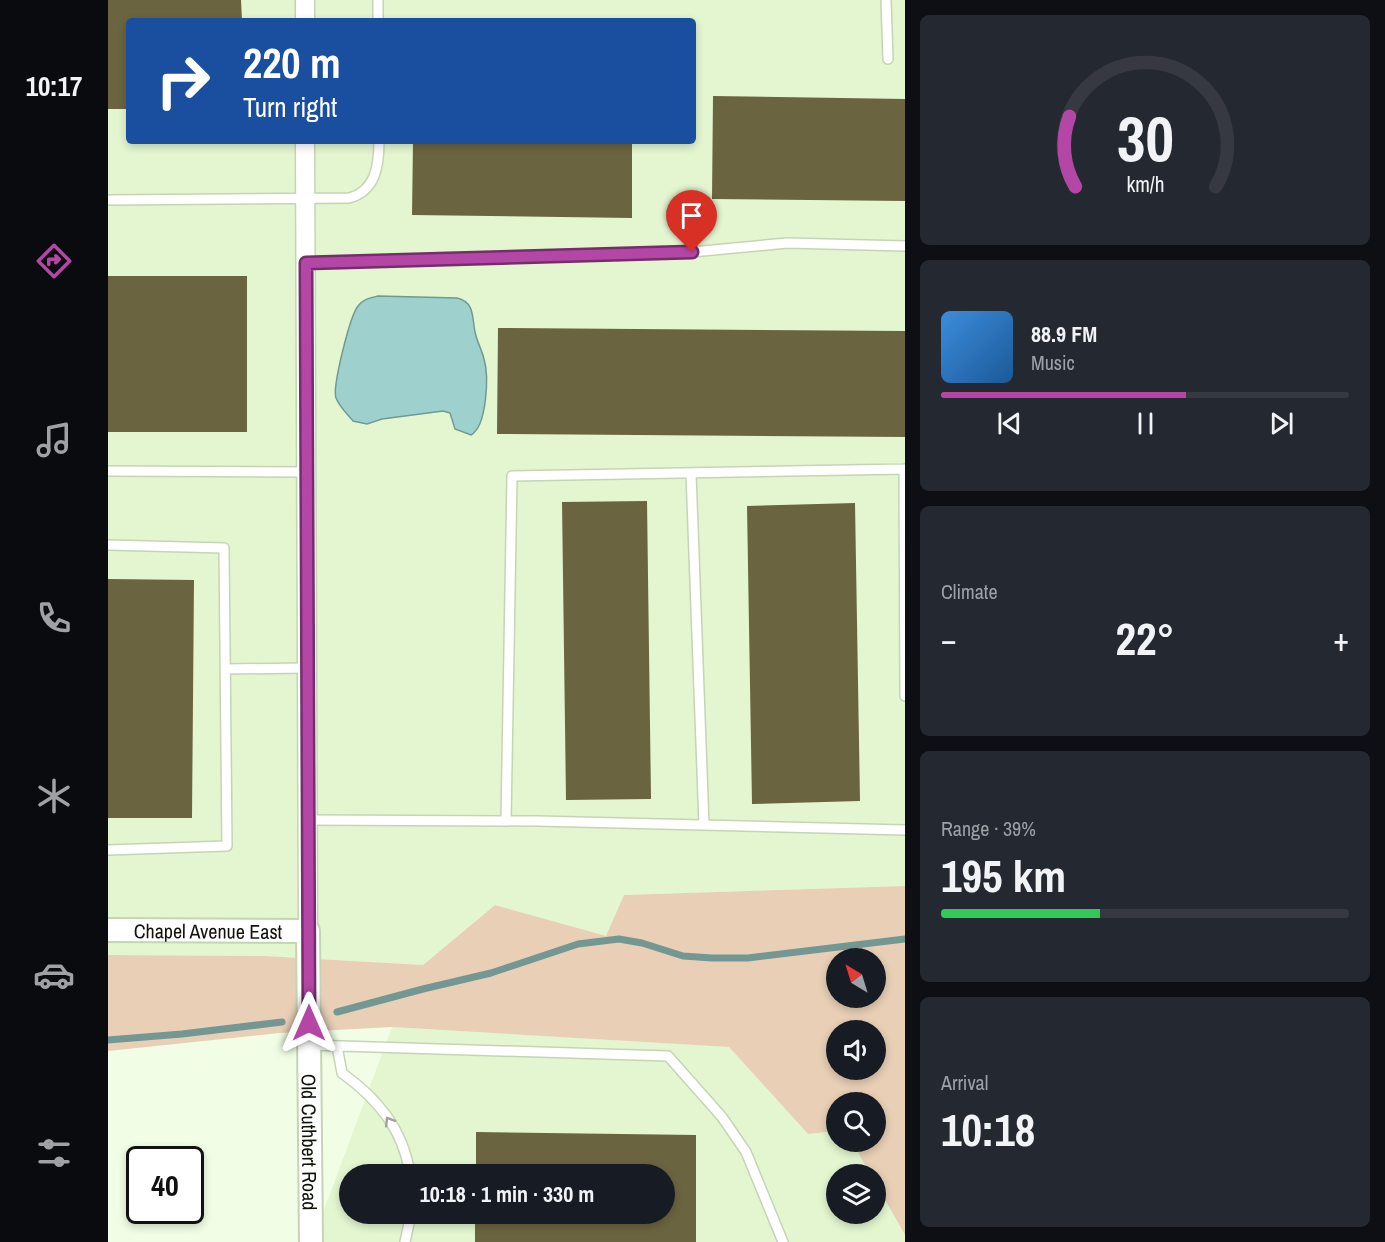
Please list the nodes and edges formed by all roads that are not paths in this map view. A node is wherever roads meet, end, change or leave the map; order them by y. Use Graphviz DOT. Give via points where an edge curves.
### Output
graph roads {
  1 [pos="304,0"];
  2 [pos="378,0"];
  3 [pos="886,0"];
  4 [pos="305,18"];
  5 [pos="378,18"];
  6 [pos="888,59"];
  7 [pos="305,144"];
  8 [pos="379,144"];
  9 [pos="305,198"];
  10 [pos="108,200"];
  11 [pos="905,246"];
  12 [pos="306,263"];
  13 [pos="904,469"];
  14 [pos="108,471"];
  15 [pos="306,471"];
  16 [pos="691,473"];
  17 [pos="108,545"];
  18 [pos="307,668"];
  19 [pos="225,669"];
  20 [pos="905,696"];
  21 [pos="308,820"];
  22 [pos="506,820"];
  23 [pos="704,825"];
  24 [pos="905,830"];
  25 [pos="108,850"];
  26 [pos="108,930"];
  27 [pos="308,931"];
  28 [pos="309,1045"];
  29 [pos="337,1046"];
  30 [pos="409,1164"];
  31 [pos="409,1224"];
  32 [pos="311,1242"];
  33 [pos="405,1242"];
  34 [pos="783,1242"];
  1 -- 4 [label="street"];
  2 -- 5 [label="lane"];
  3 -- 6 [label="lane"];
  7 -- 9 [label="street, Old Cuthbert Road"];
  8 -- 9 [label="lane" via="376,173 357,196"];
  9 -- 10 [label="lane"];
  9 -- 12 [label="street, Old Cuthbert Road"];
  11 -- 12 [label="lane" via="787,243 692,252"];
  12 -- 15 [label="street, Old Cuthbert Road"];
  13 -- 16 [label="lane"];
  13 -- 20 [label="lane"];
  14 -- 15 [label="lane"];
  15 -- 18 [label="street, Old Cuthbert Road"];
  16 -- 22 [label="lane" via="512,476"];
  16 -- 23 [label="lane"];
  17 -- 19 [label="lane" via="224,548"];
  18 -- 19 [label="lane"];
  18 -- 21 [label="street, Old Cuthbert Road"];
  19 -- 25 [label="lane" via="227,846"];
  21 -- 22 [label="lane"];
  21 -- 27 [label="street, Old Cuthbert Road"];
  22 -- 23 [label="lane"];
  23 -- 24 [label="lane"];
  26 -- 27 [label="street, Chapel Avenue East"];
  27 -- 28 [label="street, Old Cuthbert Road"];
  28 -- 29 [label="lane"];
  28 -- 32 [label="street, Old Cuthbert Road"];
  30 -- 29 [label="lane, one-way" via="390,1119 365,1089 342,1073"];
  29 -- 34 [label="lane" via="668,1056 722,1117 746,1152"];
  31 -- 33 [label="lane"];
}
